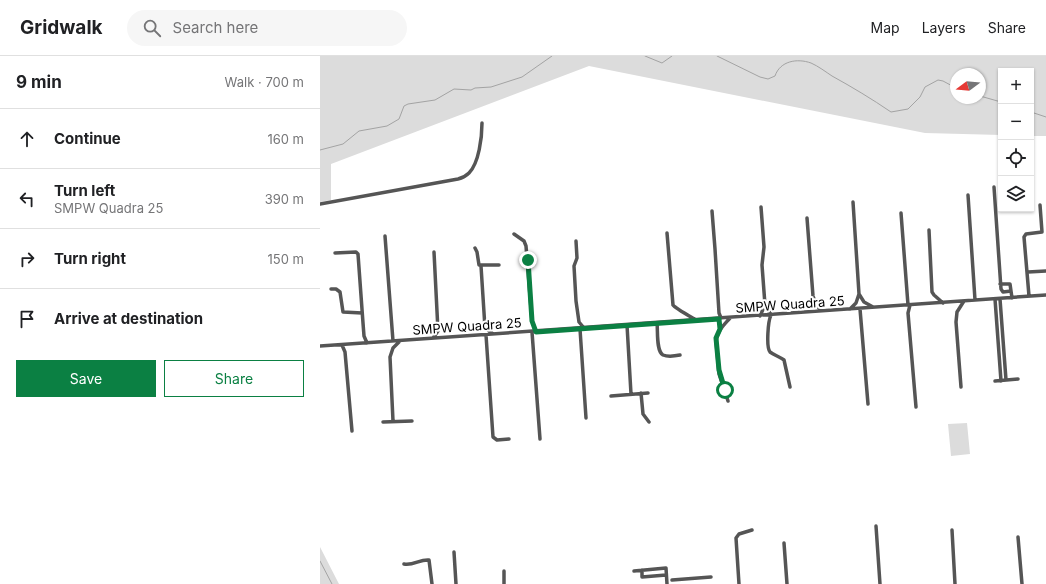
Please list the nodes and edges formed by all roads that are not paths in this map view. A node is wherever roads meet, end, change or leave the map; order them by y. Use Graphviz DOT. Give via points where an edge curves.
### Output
graph roads {
  1 [pos="482,123"];
  2 [pos="994,187"];
  3 [pos="968,195"];
  4 [pos="853,202"];
  5 [pos="320,204"];
  6 [pos="1040,205"];
  7 [pos="761,207"];
  8 [pos="712,211"];
  9 [pos="902,213"];
  10 [pos="807,218"];
  11 [pos="929,230"];
  12 [pos="667,233"];
  13 [pos="514,234"];
  14 [pos="385,236"];
  15 [pos="576,241"];
  16 [pos="475,248"];
  17 [pos="434,252"];
  18 [pos="336,253"];
  19 [pos="499,265"];
  20 [pos="481,266"];
  21 [pos="1046,270"];
  22 [pos="1028,272"];
  23 [pos="1000,284"];
  24 [pos="331,289"];
  25 [pos="1011,291"];
  26 [pos="859,294"];
  27 [pos="1029,296"];
  28 [pos="1046,296"];
  29 [pos="1012,298"];
  30 [pos="994,299"];
  31 [pos="1000,299"];
  32 [pos="975,300"];
  33 [pos="964,301"];
  34 [pos="943,303"];
  35 [pos="765,305"];
  36 [pos="907,305"];
  37 [pos="875,308"];
  38 [pos="860,309"];
  39 [pos="849,310"];
  40 [pos="821,312"];
  41 [pos="362,313"];
  42 [pos="996,314"];
  43 [pos="1001,314"];
  44 [pos="771,315"];
  45 [pos="760,316"];
  46 [pos="730,318"];
  47 [pos="719,319"];
  48 [pos="696,320"];
  49 [pos="579,322"];
  50 [pos="658,323"];
  51 [pos="627,325"];
  52 [pos="485,328"];
  53 [pos="580,329"];
  54 [pos="720,329"];
  55 [pos="438,331"];
  56 [pos="534,332"];
  57 [pos="493,334"];
  58 [pos="486,335"];
  59 [pos="364,336"];
  60 [pos="478,336"];
  61 [pos="433,338"];
  62 [pos="444,338"];
  63 [pos="393,341"];
  64 [pos="399,341"];
  65 [pos="361,343"];
  66 [pos="367,343"];
  67 [pos="344,345"];
  68 [pos="320,346"];
  69 [pos="998,348"];
  70 [pos="1004,348"];
  71 [pos="680,355"];
  72 [pos="1018,379"];
  73 [pos="1006,380"];
  74 [pos="995,381"];
  75 [pos="1001,381"];
  76 [pos="790,387"];
  77 [pos="961,387"];
  78 [pos="641,393"];
  79 [pos="648,393"];
  80 [pos="631,394"];
  81 [pos="611,396"];
  82 [pos="728,401"];
  83 [pos="868,404"];
  84 [pos="916,407"];
  85 [pos="586,418"];
  86 [pos="393,421"];
  87 [pos="412,421"];
  88 [pos="383,422"];
  89 [pos="649,422"];
  90 [pos="352,432"];
  91 [pos="510,439"];
  92 [pos="540,439"];
  93 [pos="876,526"];
  94 [pos="752,530"];
  95 [pos="952,530"];
  96 [pos="1018,537"];
  97 [pos="784,543"];
  98 [pos="454,552"];
  99 [pos="404,564"];
  100 [pos="504,570"];
  101 [pos="642,570"];
  102 [pos="634,571"];
  103 [pos="666,575"];
  104 [pos="711,577"];
  105 [pos="692,578"];
  106 [pos="672,580"];
  107 [pos="432,584"];
  108 [pos="456,584"];
  109 [pos="504,584"];
  110 [pos="667,584"];
  111 [pos="692,584"];
  112 [pos="739,584"];
  113 [pos="786,584"];
  114 [pos="880,584"];
  115 [pos="955,584"];
  116 [pos="1022,584"];
  1 -- 5 [label="street" via="480,147 473,167 466,176"];
  2 -- 23 [label="street"];
  3 -- 32 [label="street"];
  4 -- 26 [label="street"];
  6 -- 22 [label="street" via="1042,232 1024,236"];
  7 -- 35 [label="street"];
  8 -- 47 [label="street"];
  9 -- 36 [label="street"];
  10 -- 40 [label="street" via="813,296"];
  11 -- 34 [label="street" via="932,292"];
  12 -- 48 [label="street" via="673,305"];
  13 -- 56 [label="street" via="526,246"];
  14 -- 63 [label="street"];
  15 -- 49 [label="street" via="577,258 574,266"];
  16 -- 20 [label="street"];
  17 -- 55 [label="street"];
  18 -- 41 [label="street" via="358,254"];
  19 -- 20 [label="street"];
  20 -- 52 [label="street"];
  21 -- 22 [label="street"];
  22 -- 27 [label="street"];
  23 -- 25 [label="street" via="1002,291"];
  23 -- 25 [label="street" via="1010,284"];
  24 -- 41 [label="street" via="340,292 342,312"];
  25 -- 29 [label="street"];
  26 -- 37 [label="street" via="867,304"];
  26 -- 39 [label="street" via="856,303"];
  27 -- 28 [label="street, SMPW Quadra 25"];
  27 -- 29 [label="street, SMPW Quadra 25"];
  29 -- 31 [label="street, SMPW Quadra 25"];
  30 -- 31 [label="street, SMPW Quadra 25"];
  30 -- 32 [label="street, SMPW Quadra 25"];
  30 -- 42 [label="street"];
  31 -- 43 [label="street"];
  32 -- 33 [label="street, SMPW Quadra 25"];
  33 -- 34 [label="street, SMPW Quadra 25"];
  33 -- 77 [label="street" via="957,312 956,322"];
  34 -- 36 [label="street, SMPW Quadra 25"];
  35 -- 44 [label="street"];
  35 -- 45 [label="street"];
  36 -- 37 [label="street, SMPW Quadra 25"];
  36 -- 84 [label="street"];
  37 -- 38 [label="street, SMPW Quadra 25"];
  38 -- 39 [label="street, SMPW Quadra 25"];
  38 -- 83 [label="street"];
  39 -- 40 [label="street, SMPW Quadra 25"];
  40 -- 44 [label="street, SMPW Quadra 25"];
  41 -- 59 [label="street"];
  42 -- 43 [label="street"];
  42 -- 69 [label="street"];
  43 -- 70 [label="street"];
  44 -- 45 [label="street, SMPW Quadra 25"];
  44 -- 76 [label="street" via="768,323 769,350 784,360"];
  45 -- 46 [label="street, SMPW Quadra 25"];
  46 -- 47 [label="street, SMPW Quadra 25"];
  46 -- 54 [label="street"];
  47 -- 48 [label="street, SMPW Quadra 25"];
  47 -- 54 [label="street"];
  48 -- 50 [label="street, SMPW Quadra 25"];
  49 -- 53 [label="street"];
  49 -- 53 [label="street"];
  50 -- 51 [label="street, SMPW Quadra 25"];
  50 -- 71 [label="street" via="661,353 666,356"];
  51 -- 53 [label="street, SMPW Quadra 25"];
  51 -- 80 [label="street"];
  52 -- 57 [label="street"];
  52 -- 60 [label="street"];
  53 -- 56 [label="street, SMPW Quadra 25"];
  53 -- 85 [label="street"];
  54 -- 82 [label="street" via="716,338 719,370"];
  55 -- 61 [label="street"];
  55 -- 62 [label="street"];
  56 -- 57 [label="street, SMPW Quadra 25"];
  56 -- 92 [label="street"];
  57 -- 58 [label="street, SMPW Quadra 25"];
  58 -- 60 [label="street, SMPW Quadra 25"];
  58 -- 91 [label="street" via="493,437 498,440"];
  59 -- 65 [label="street"];
  59 -- 66 [label="street"];
  60 -- 62 [label="street, SMPW Quadra 25"];
  61 -- 62 [label="street, SMPW Quadra 25"];
  61 -- 64 [label="street, SMPW Quadra 25"];
  63 -- 64 [label="street, SMPW Quadra 25"];
  63 -- 66 [label="street, SMPW Quadra 25"];
  64 -- 86 [label="street" via="390,357"];
  65 -- 66 [label="street, SMPW Quadra 25"];
  65 -- 67 [label="street, SMPW Quadra 25"];
  67 -- 68 [label="street, SMPW Quadra 25"];
  67 -- 90 [label="street"];
  69 -- 70 [label="street"];
  69 -- 75 [label="street"];
  70 -- 73 [label="street"];
  72 -- 73 [label="street"];
  73 -- 75 [label="street"];
  74 -- 75 [label="street"];
  78 -- 79 [label="street"];
  78 -- 80 [label="street"];
  78 -- 89 [label="street" via="643,414"];
  80 -- 81 [label="street"];
  86 -- 87 [label="street"];
  86 -- 88 [label="street"];
  93 -- 114 [label="street"];
  94 -- 112 [label="street" via="739,534 736,538"];
  95 -- 115 [label="street"];
  96 -- 116 [label="street"];
  97 -- 113 [label="street"];
  98 -- 108 [label="street"];
  99 -- 107 [label="street" via="429,560"];
  100 -- 109 [label="street"];
  101 -- 102 [label="street"];
  101 -- 103 [label="street" via="666,568"];
  101 -- 103 [label="street" via="642,577"];
  103 -- 110 [label="street"];
  104 -- 105 [label="street"];
  105 -- 106 [label="street"];
  105 -- 111 [label="street"];
}
